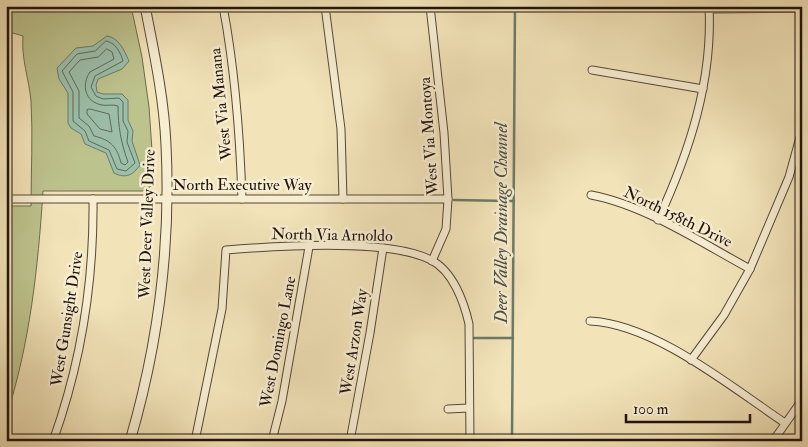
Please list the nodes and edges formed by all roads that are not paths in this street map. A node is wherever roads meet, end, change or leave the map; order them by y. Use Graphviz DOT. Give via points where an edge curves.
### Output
graph roads {
  1 [pos="145,6"];
  2 [pos="223,6"];
  3 [pos="325,6"];
  4 [pos="430,6"];
  5 [pos="709,8"];
  6 [pos="802,8"];
  7 [pos="592,70"];
  8 [pos="703,88"];
  9 [pos="802,130"];
  10 [pos="590,195"];
  11 [pos="6,199"];
  12 [pos="93,199"];
  13 [pos="166,199"];
  14 [pos="242,199"];
  15 [pos="343,199"];
  16 [pos="448,199"];
  17 [pos="658,220"];
  18 [pos="309,247"];
  19 [pos="383,248"];
  20 [pos="432,261"];
  21 [pos="750,269"];
  22 [pos="590,321"];
  23 [pos="691,360"];
  24 [pos="802,400"];
  25 [pos="470,408"];
  26 [pos="448,409"];
  27 [pos="785,423"];
  28 [pos="53,441"];
  29 [pos="130,441"];
  30 [pos="194,441"];
  31 [pos="272,441"];
  32 [pos="350,441"];
  33 [pos="470,441"];
  34 [pos="773,441"];
  1 -- 13 [label="street, West Deer Valley Drive" via="160,89 166,145"];
  2 -- 14 [label="street, West Via Manana" via="234,78"];
  3 -- 15 [label="street" via="341,129"];
  4 -- 16 [label="street, West Via Montoya"];
  5 -- 6 [label="street"];
  5 -- 8 [label="street"];
  7 -- 8 [label="street"];
  8 -- 17 [label="street" via="689,147"];
  9 -- 21 [label="street" via="789,176"];
  10 -- 17 [label="street, North 158th Drive" via="607,198"];
  11 -- 12 [label="street, North Executive Way"];
  12 -- 13 [label="street, North Executive Way"];
  12 -- 28 [label="street, West Gunsight Drive" via="87,303 65,408"];
  13 -- 14 [label="street, North Executive Way"];
  13 -- 29 [label="street, West Deer Valley Drive" via="163,273 154,341"];
  14 -- 15 [label="street, North Executive Way"];
  15 -- 16 [label="street, North Executive Way"];
  16 -- 20 [label="street, West Via Montoya" via="446,229"];
  17 -- 21 [label="street, North 158th Drive"];
  18 -- 19 [label="street, North Via Arnoldo"];
  18 -- 30 [label="street, North Via Arnoldo" via="226,250 222,309"];
  18 -- 31 [label="street, West Domingo Lane"];
  19 -- 20 [label="street, North Via Arnoldo" via="408,251"];
  19 -- 32 [label="street, West Arzon Way"];
  20 -- 25 [label="street, North Via Arnoldo" via="453,283 466,312"];
  21 -- 23 [label="street" via="724,315"];
  22 -- 23 [label="street" via="609,322 647,335"];
  23 -- 27 [label="street"];
  24 -- 27 [label="street"];
  25 -- 26 [label="street"];
  25 -- 33 [label="street"];
  27 -- 34 [label="street"];
}
